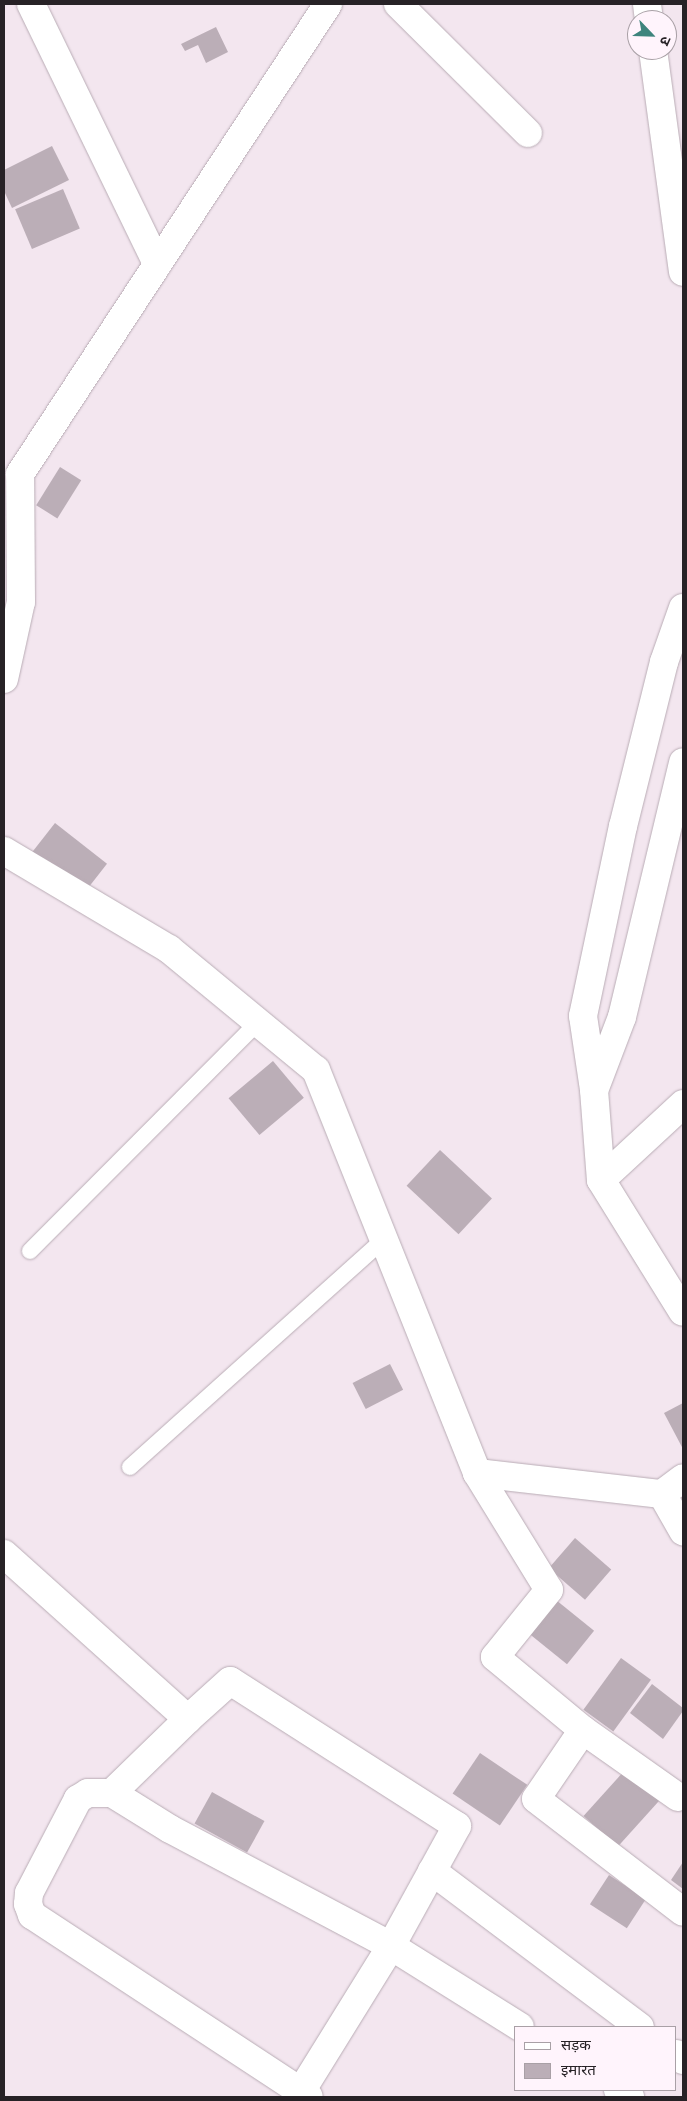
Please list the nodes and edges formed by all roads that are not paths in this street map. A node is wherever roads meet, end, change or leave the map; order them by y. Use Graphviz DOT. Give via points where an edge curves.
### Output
graph roads {
  1 [pos="31,4"];
  2 [pos="328,4"];
  3 [pos="398,4"];
  4 [pos="654,60"];
  5 [pos="528,133"];
  6 [pos="157,264"];
  7 [pos="683,272"];
  8 [pos="683,608"];
  9 [pos="4,680"];
  10 [pos="683,762"];
  11 [pos="4,851"];
  12 [pos="608,895"];
  13 [pos="650,903"];
  14 [pos="258,1022"];
  15 [pos="594,1090"];
  16 [pos="682,1106"];
  17 [pos="601,1180"];
  18 [pos="384,1239"];
  19 [pos="30,1251"];
  20 [pos="683,1312"];
  21 [pos="130,1467"];
  22 [pos="477,1473"];
  23 [pos="673,1486"];
  24 [pos="683,1531"];
  25 [pos="5,1558"];
  26 [pos="188,1719"];
  27 [pos="583,1730"];
  28 [pos="112,1794"];
  29 [pos="678,1797"];
  30 [pos="432,1871"];
  31 [pos="683,1912"];
  32 [pos="391,1946"];
  33 [pos="518,2026"];
  34 [pos="639,2026"];
  35 [pos="303,2096"];
  1 -- 6 [label="street"];
  2 -- 6 [label="street"];
  3 -- 5 [label="street"];
  4 -- 7 [label="street"];
  6 -- 9 [label="street" via="20,474 22,602"];
  8 -- 12 [label="street" via="664,662"];
  10 -- 13 [label="street"];
  11 -- 14 [label="street" via="169,949"];
  12 -- 13 [label="street"];
  12 -- 15 [label="street" via="583,1016"];
  13 -- 15 [label="street" via="622,1017"];
  14 -- 18 [label="street" via="316,1070"];
  14 -- 19 [label="lane"];
  15 -- 17 [label="street"];
  16 -- 17 [label="street"];
  17 -- 20 [label="street"];
  18 -- 21 [label="lane"];
  18 -- 22 [label="street"];
  22 -- 23 [label="street"];
  22 -- 27 [label="street" via="550,1590 495,1657"];
  23 -- 24 [label="street"];
  25 -- 26 [label="street"];
  26 -- 28 [label="street"];
  26 -- 30 [label="street" via="230,1681 457,1826"];
  27 -- 29 [label="street"];
  27 -- 31 [label="street" via="536,1799"];
  28 -- 32 [label="street" via="170,1829"];
  28 -- 35 [label="street" via="88,1793 78,1799 29,1893 28,1904 32,1914"];
  30 -- 32 [label="street"];
  30 -- 34 [label="street"];
  32 -- 33 [label="street"];
  32 -- 35 [label="street"];
}
